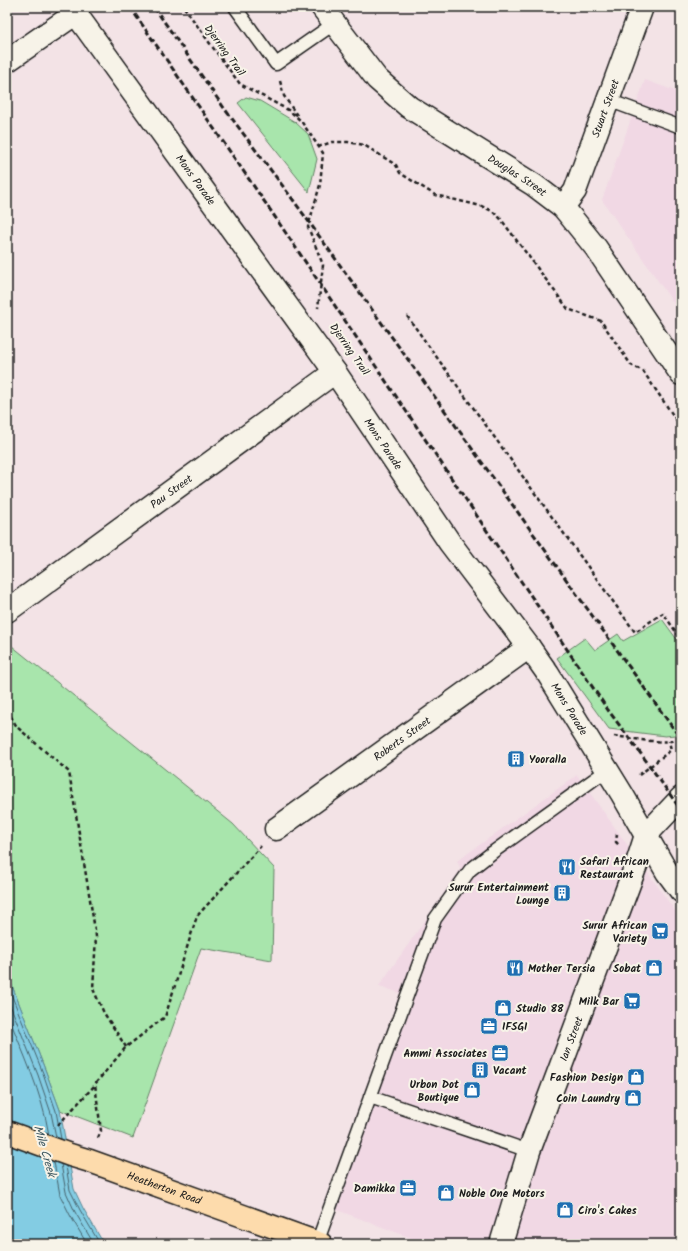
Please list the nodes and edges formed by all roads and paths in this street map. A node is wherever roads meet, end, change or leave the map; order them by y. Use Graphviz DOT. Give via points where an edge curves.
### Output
graph roads {
  1 [pos="184,7"];
  2 [pos="235,7"];
  3 [pos="642,7"];
  4 [pos="73,10"];
  5 [pos="328,15"];
  6 [pos="7,61"];
  7 [pos="276,64"];
  8 [pos="608,100"];
  9 [pos="301,121"];
  10 [pos="681,127"];
  11 [pos="318,147"];
  12 [pos="563,207"];
  13 [pos="320,312"];
  14 [pos="407,316"];
  15 [pos="335,372"];
  16 [pos="681,374"];
  17 [pos="681,427"];
  18 [pos="7,611"];
  19 [pos="681,639"];
  20 [pos="529,647"];
  21 [pos="7,710"];
  22 [pos="609,735"];
  23 [pos="613,741"];
  24 [pos="669,741"];
  25 [pos="607,770"];
  26 [pos="638,775"];
  27 [pos="681,798"];
  28 [pos="276,829"];
  29 [pos="646,835"];
  30 [pos="681,891"];
  31 [pos="126,1047"];
  32 [pos="95,1084"];
  33 [pos="370,1097"];
  34 [pos="7,1132"];
  35 [pos="41,1144"];
  36 [pos="529,1151"];
  37 [pos="80,1158"];
  38 [pos="319,1243"];
  39 [pos="501,1244"];
  1 -- 9 [label="path, Djerring Trail" via="240,84 290,111"];
  2 -- 7 [label="lane"];
  3 -- 8 [label="street, Stuart Street"];
  4 -- 6 [label="street"];
  4 -- 15 [label="street, Mons Parade"];
  5 -- 7 [label="lane"];
  5 -- 12 [label="street, Douglas Street" via="377,79 409,107 534,185"];
  7 -- 9 [label="path" via="284,96"];
  8 -- 10 [label="lane"];
  8 -- 12 [label="street, Stuart Street" via="575,191"];
  9 -- 11 [label="path, Djerring Trail"];
  11 -- 13 [label="path, Djerring Trail" via="323,153 320,185 308,227 323,265 318,306"];
  11 -- 17 [label="path" via="332,142 364,145 396,165 400,173 435,195 492,211 500,218 568,310 602,322 631,365 643,371"];
  12 -- 16 [label="street, Douglas Street" via="596,248"];
  14 -- 19 [label="path" via="635,632 663,613"];
  15 -- 18 [label="street, Pau Street"];
  15 -- 20 [label="street, Mons Parade" via="450,543"];
  20 -- 25 [label="street, Mons Parade"];
  20 -- 28 [label="street, Roberts Street"];
  21 -- 31 [label="path" via="17,727 69,772 96,936 93,989 104,1013"];
  22 -- 23 [label="path"];
  24 -- 26 [label="path" via="671,750"];
  25 -- 29 [label="street, Mons Parade"];
  25 -- 33 [label="lane" via="470,870 435,919"];
  27 -- 29 [label="street"];
  28 -- 31 [label="path" via="197,916 165,1017"];
  29 -- 30 [label="street, Mons Parade"];
  29 -- 36 [label="street, Ian Street" via="636,868"];
  31 -- 32 [label="path"];
  32 -- 35 [label="path"];
  32 -- 37 [label="path" via="101,1131"];
  33 -- 36 [label="lane"];
  33 -- 38 [label="lane"];
  34 -- 35 [label="main road, Heatherton Road"];
  35 -- 37 [label="main road, Heatherton Road"];
  36 -- 39 [label="street, Ian Street"];
  37 -- 38 [label="main road, Heatherton Road"];
}
